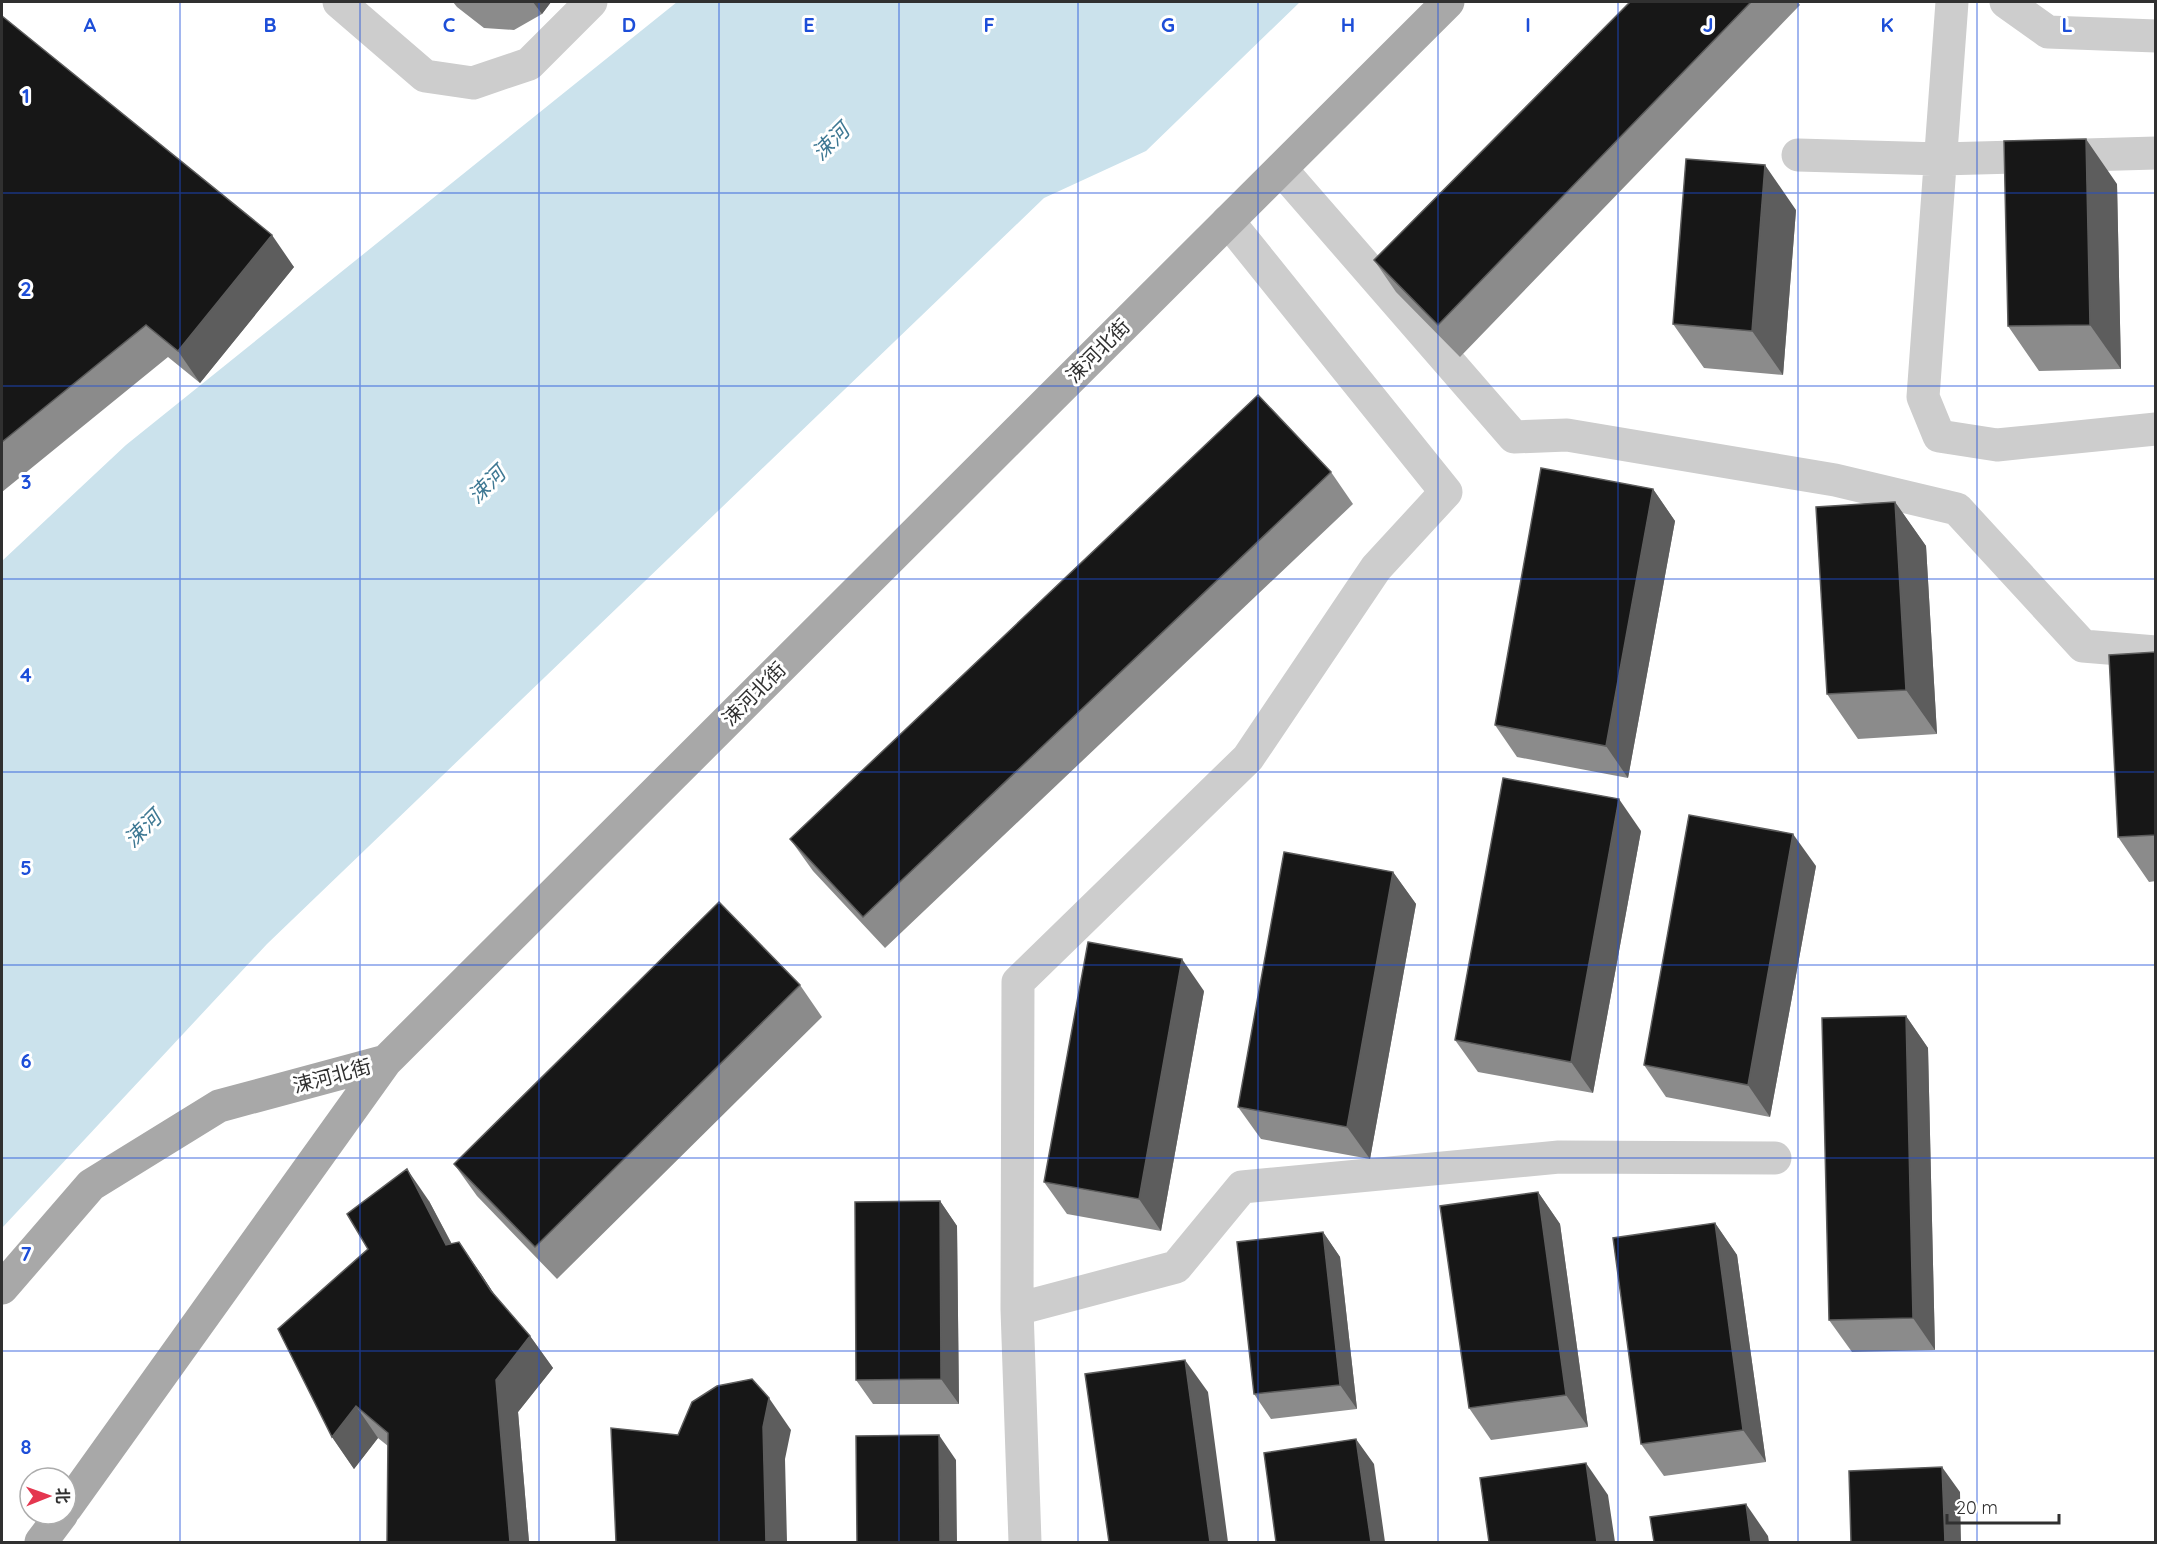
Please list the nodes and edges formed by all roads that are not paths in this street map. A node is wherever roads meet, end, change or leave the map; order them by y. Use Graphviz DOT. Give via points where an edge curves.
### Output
graph roads {
  1 [pos="339,2"];
  2 [pos="591,2"];
  3 [pos="1448,2"];
  4 [pos="1952,2"];
  5 [pos="2006,2"];
  6 [pos="2156,36"];
  7 [pos="2156,153"];
  8 [pos="1798,155"];
  9 [pos="1941,159"];
  10 [pos="1281,169"];
  11 [pos="1228,221"];
  12 [pos="2156,429"];
  13 [pos="2156,652"];
  14 [pos="386,1061"];
  15 [pos="1775,1158"];
  16 [pos="2,1288"];
  17 [pos="1017,1309"];
  18 [pos="78,1491"];
  19 [pos="53,1526"];
  20 [pos="41,1542"];
  21 [pos="1025,1542"];
  1 -- 2 [label="street" via="425,76 473,83 529,64"];
  3 -- 10 [label="main road, 涑河北街"];
  4 -- 9 [label="street"];
  5 -- 6 [label="street" via="2048,32"];
  7 -- 9 [label="street"];
  8 -- 9 [label="street"];
  9 -- 12 [label="street" via="1923,397 1939,436 1997,445"];
  10 -- 11 [label="main road, 涑河北街"];
  10 -- 13 [label="street" via="1514,437 1567,435 1835,480 1957,509 2083,646"];
  11 -- 14 [label="main road, 涑河北街"];
  11 -- 17 [label="street" via="1446,492 1376,568 1248,758 1018,982"];
  14 -- 16 [label="main road, 涑河北街" via="219,1106 91,1185"];
  14 -- 18 [label="main road"];
  15 -- 17 [label="street" via="1559,1157 1242,1187 1176,1267"];
  17 -- 21 [label="street"];
  19 -- 20 [label="main road"];
}
